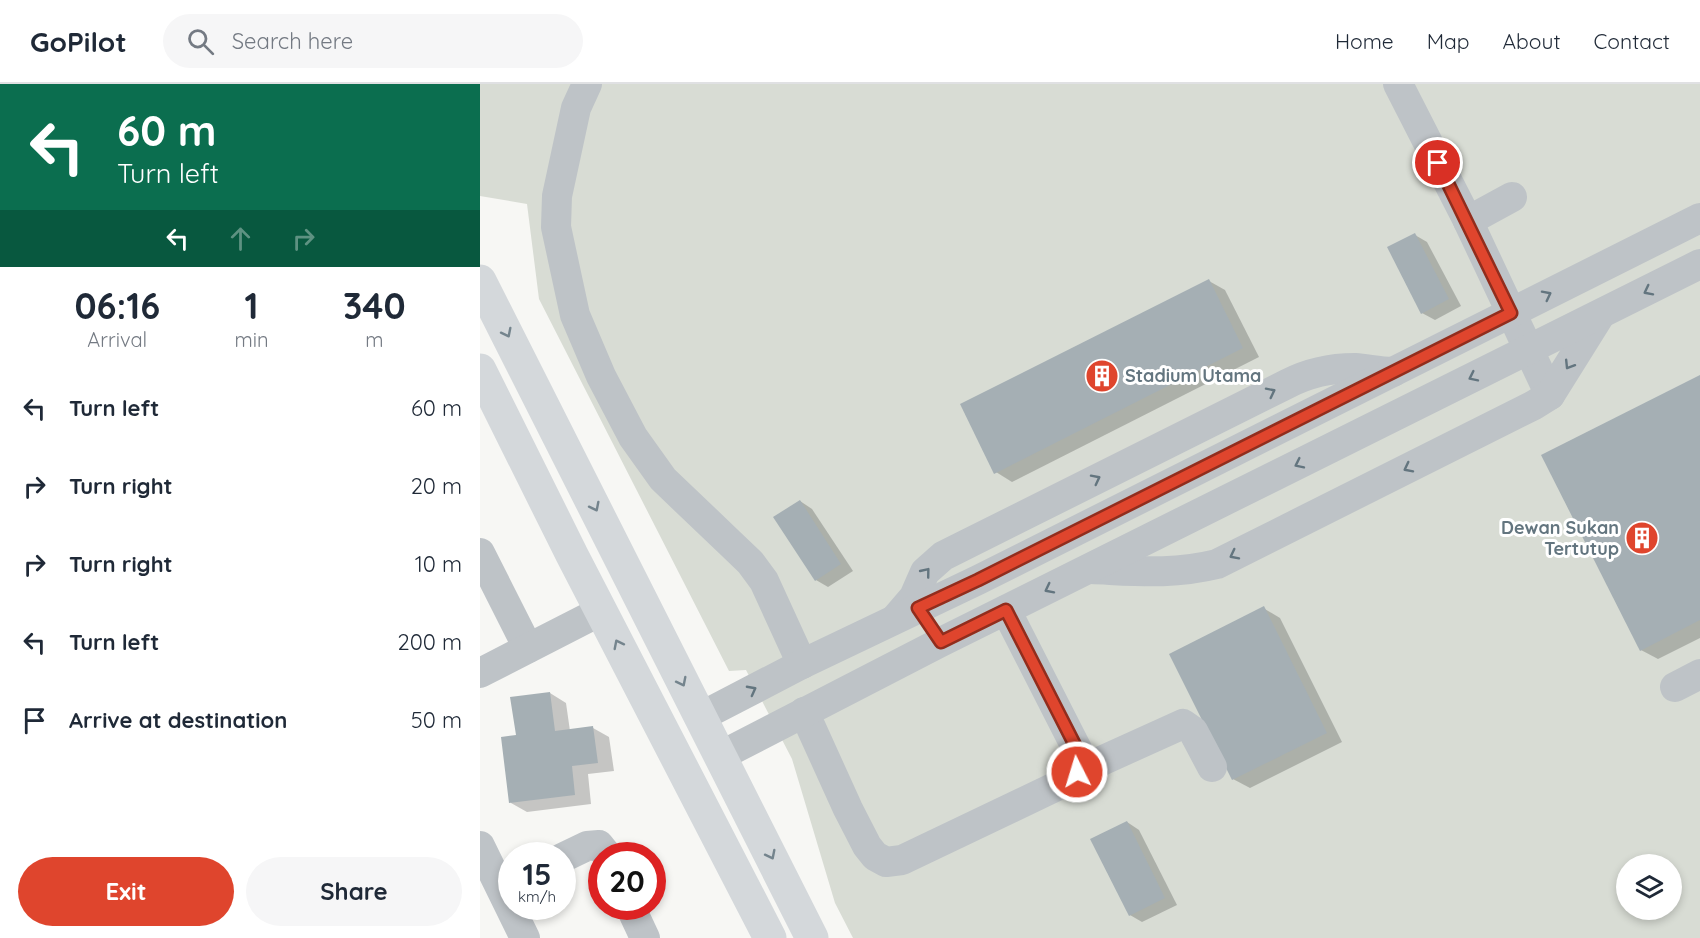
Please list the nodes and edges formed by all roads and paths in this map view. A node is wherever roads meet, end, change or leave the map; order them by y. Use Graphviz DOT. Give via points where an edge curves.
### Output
graph roads {
  1 [pos="587,84"];
  2 [pos="1398,84"];
  3 [pos="1512,197"];
  4 [pos="1700,218"];
  5 [pos="1468,221"];
  6 [pos="1700,264"];
  7 [pos="480,281"];
  8 [pos="1511,313"];
  9 [pos="1600,315"];
  10 [pos="1529,350"];
  11 [pos="524,366"];
  12 [pos="480,370"];
  13 [pos="1550,395"];
  14 [pos="480,554"];
  15 [pos="572,555"];
  16 [pos="1090,568"];
  17 [pos="1006,610"];
  18 [pos="601,611"];
  19 [pos="906,614"];
  20 [pos="941,642"];
  21 [pos="528,648"];
  22 [pos="802,664"];
  23 [pos="480,673"];
  24 [pos="804,712"];
  25 [pos="700,717"];
  26 [pos="720,756"];
  27 [pos="1212,767"];
  28 [pos="1077,772"];
  29 [pos="480,846"];
  30 [pos="497,890"];
  31 [pos="790,893"];
  32 [pos="637,920"];
  33 [pos="764,925"];
  34 [pos="525,938"];
  35 [pos="645,938"];
  36 [pos="794,938"];
  37 [pos="812,938"];
  1 -- 22 [label="lane" via="576,108 556,196 556,227 574,315 633,437 663,479 737,549 764,581"];
  2 -- 5 [label="lane"];
  3 -- 5 [label="lane"];
  8 -- 4 [label="lane, one-way"];
  5 -- 8 [label="lane"];
  6 -- 9 [label="lane, one-way"];
  7 -- 11 [label="main road, one-way"];
  8 -- 10 [label="lane"];
  19 -- 8 [label="lane, one-way" via="925,572 943,556 1266,394 1324,371 1356,368 1393,372"];
  9 -- 10 [label="lane"];
  9 -- 13 [label="lane, one-way"];
  10 -- 13 [label="lane"];
  10 -- 16 [label="lane, one-way"];
  11 -- 15 [label="main road" via="513,384 516,405 573,522"];
  11 -- 25 [label="main road, one-way"];
  12 -- 15 [label="main road"];
  13 -- 16 [label="lane, one-way" via="1217,564 1163,573"];
  14 -- 21 [label="lane"];
  15 -- 18 [label="main road"];
  16 -- 17 [label="lane, one-way"];
  17 -- 20 [label="lane"];
  17 -- 28 [label="lane" via="1082,759"];
  18 -- 21 [label="lane"];
  33 -- 18 [label="main road, one-way"];
  19 -- 20 [label="lane"];
  19 -- 22 [label="lane"];
  20 -- 24 [label="lane"];
  21 -- 23 [label="lane"];
  25 -- 22 [label="lane, one-way"];
  24 -- 26 [label="lane"];
  24 -- 28 [label="lane" via="867,846 886,862 902,860 1059,785"];
  25 -- 26 [label="main road"];
  25 -- 33 [label="main road" via="688,740 693,758 755,885"];
  26 -- 31 [label="main road, one-way"];
  27 -- 28 [label="lane" via="1193,731 1183,724"];
  29 -- 30 [label="lane"];
  30 -- 34 [label="lane"];
  31 -- 36 [label="main road" via="789,926"];
  31 -- 37 [label="main road"];
  32 -- 35 [label="lane"];
}
